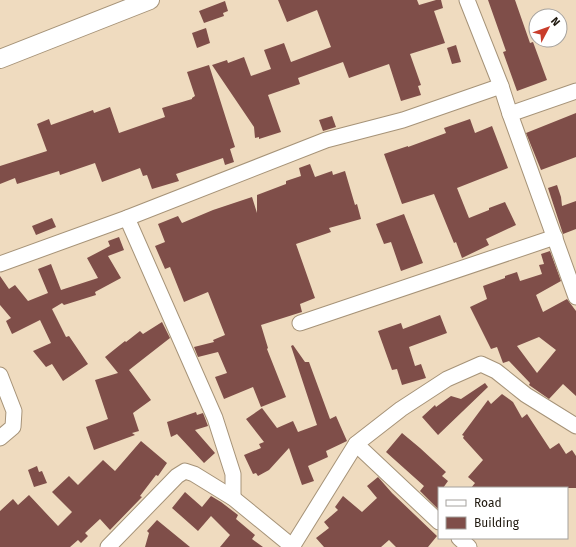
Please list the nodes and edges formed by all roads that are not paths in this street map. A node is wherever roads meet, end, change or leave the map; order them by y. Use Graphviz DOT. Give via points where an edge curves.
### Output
graph roads {
  1 [pos="150,0"];
  2 [pos="467,0"];
  3 [pos="0,58"];
  4 [pos="501,86"];
  5 [pos="576,91"];
  6 [pos="510,114"];
  7 [pos="127,218"];
  8 [pos="554,237"];
  9 [pos="0,264"];
  10 [pos="576,297"];
  11 [pos="300,323"];
  12 [pos="0,375"];
  13 [pos="576,426"];
  14 [pos="0,438"];
  15 [pos="356,444"];
  16 [pos="233,498"];
  17 [pos="438,521"];
  18 [pos="460,539"];
  19 [pos="108,547"];
  20 [pos="292,547"];
  21 [pos="469,547"];
  1 -- 3 [label="street"];
  2 -- 4 [label="street"];
  4 -- 6 [label="street"];
  4 -- 7 [label="street" via="403,120 326,140"];
  5 -- 6 [label="street"];
  6 -- 8 [label="street"];
  7 -- 9 [label="street"];
  7 -- 16 [label="street" via="215,418 233,474"];
  8 -- 10 [label="street"];
  8 -- 11 [label="street"];
  12 -- 14 [label="street" via="14,411 13,427"];
  13 -- 15 [label="street" via="481,364 447,379 401,409"];
  15 -- 17 [label="street"];
  15 -- 20 [label="street"];
  16 -- 19 [label="street" via="185,471 177,476"];
  16 -- 20 [label="street"];
  18 -- 21 [label="street"];
}
